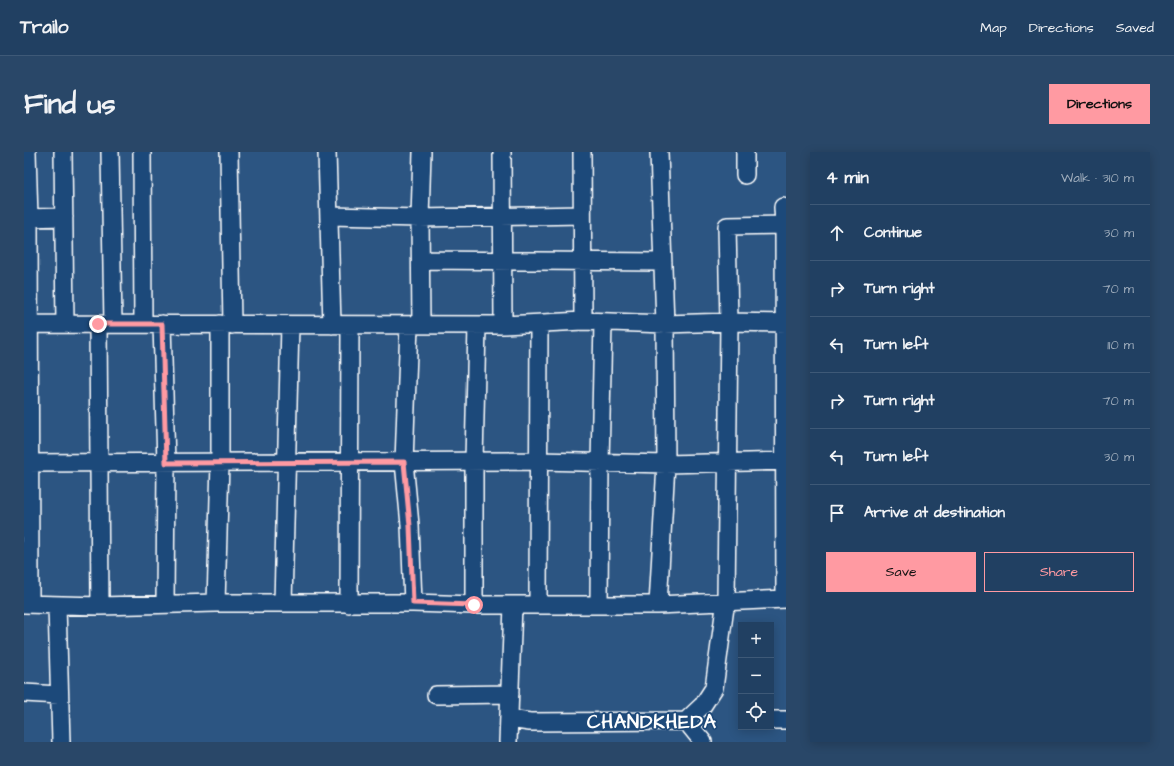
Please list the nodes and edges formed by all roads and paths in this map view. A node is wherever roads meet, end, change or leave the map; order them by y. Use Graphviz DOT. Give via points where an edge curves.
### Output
graph roads {
  1 [pos="27,152"];
  2 [pos="63,152"];
  3 [pos="110,152"];
  4 [pos="142,152"];
  5 [pos="229,152"];
  6 [pos="327,152"];
  7 [pos="422,152"];
  8 [pos="502,152"];
  9 [pos="582,152"];
  10 [pos="659,152"];
  11 [pos="745,152"];
  12 [pos="745,175"];
  13 [pos="783,207"];
  14 [pos="582,215"];
  15 [pos="329,216"];
  16 [pos="64,217"];
  17 [pos="502,217"];
  18 [pos="27,218"];
  19 [pos="420,218"];
  20 [pos="784,225"];
  21 [pos="503,259"];
  22 [pos="422,260"];
  23 [pos="582,261"];
  24 [pos="662,262"];
  25 [pos="583,321"];
  26 [pos="603,322"];
  27 [pos="729,322"];
  28 [pos="26,324"];
  29 [pos="65,324"];
  30 [pos="105,324"];
  31 [pos="143,324"];
  32 [pos="162,324"];
  33 [pos="226,324"];
  34 [pos="290,324"];
  35 [pos="539,324"];
  36 [pos="665,324"];
  37 [pos="785,324"];
  38 [pos="332,325"];
  39 [pos="350,325"];
  40 [pos="415,325"];
  41 [pos="477,325"];
  42 [pos="503,325"];
  43 [pos="539,461"];
  44 [pos="785,461"];
  45 [pos="27,462"];
  46 [pos="286,462"];
  47 [pos="348,462"];
  48 [pos="404,462"];
  49 [pos="474,462"];
  50 [pos="600,462"];
  51 [pos="98,463"];
  52 [pos="166,463"];
  53 [pos="220,463"];
  54 [pos="728,463"];
  55 [pos="666,464"];
  56 [pos="786,599"];
  57 [pos="726,600"];
  58 [pos="216,603"];
  59 [pos="283,603"];
  60 [pos="413,603"];
  61 [pos="27,604"];
  62 [pos="164,604"];
  63 [pos="349,604"];
  64 [pos="599,604"];
  65 [pos="474,605"];
  66 [pos="513,605"];
  67 [pos="538,605"];
  68 [pos="658,605"];
  69 [pos="57,606"];
  70 [pos="100,606"];
  71 [pos="24,694"];
  72 [pos="510,694"];
  73 [pos="59,695"];
  74 [pos="436,695"];
  75 [pos="509,718"];
  76 [pos="774,720"];
  77 [pos="786,720"];
  78 [pos="686,721"];
  79 [pos="61,742"];
  80 [pos="508,742"];
  81 [pos="703,742"];
  1 -- 18 [label="street"];
  2 -- 16 [label="street"];
  3 -- 30 [label="street"];
  4 -- 31 [label="street"];
  5 -- 33 [label="street"];
  6 -- 15 [label="street"];
  7 -- 19 [label="street"];
  8 -- 17 [label="street"];
  9 -- 14 [label="street"];
  10 -- 24 [label="street"];
  11 -- 12 [label="street"];
  13 -- 20 [label="street"];
  14 -- 17 [label="street"];
  14 -- 23 [label="street"];
  15 -- 19 [label="street"];
  15 -- 38 [label="street"];
  16 -- 18 [label="street"];
  16 -- 29 [label="street"];
  17 -- 19 [label="street"];
  17 -- 21 [label="street"];
  18 -- 28 [label="street"];
  19 -- 22 [label="street"];
  20 -- 27 [label="street" via="727,226"];
  20 -- 37 [label="street"];
  21 -- 22 [label="street"];
  21 -- 23 [label="street"];
  21 -- 42 [label="street"];
  22 -- 40 [label="street"];
  23 -- 24 [label="street"];
  23 -- 25 [label="street"];
  24 -- 36 [label="street"];
  25 -- 26 [label="street"];
  25 -- 35 [label="street"];
  26 -- 36 [label="street"];
  26 -- 50 [label="street"];
  27 -- 36 [label="street"];
  27 -- 37 [label="street"];
  27 -- 54 [label="street"];
  28 -- 29 [label="street"];
  28 -- 45 [label="street"];
  29 -- 30 [label="street"];
  30 -- 31 [label="street"];
  30 -- 51 [label="street"];
  31 -- 32 [label="street"];
  32 -- 33 [label="street"];
  32 -- 52 [label="street"];
  33 -- 34 [label="street"];
  33 -- 53 [label="street"];
  34 -- 38 [label="street"];
  34 -- 46 [label="street"];
  35 -- 42 [label="street"];
  35 -- 43 [label="street"];
  36 -- 55 [label="street"];
  37 -- 44 [label="street"];
  38 -- 39 [label="street"];
  39 -- 40 [label="street"];
  39 -- 47 [label="street"];
  40 -- 41 [label="street"];
  40 -- 48 [label="street"];
  41 -- 42 [label="street"];
  41 -- 49 [label="street"];
  43 -- 49 [label="street"];
  43 -- 50 [label="street"];
  43 -- 67 [label="street"];
  44 -- 54 [label="street"];
  44 -- 56 [label="street"];
  45 -- 51 [label="street"];
  45 -- 61 [label="street"];
  46 -- 47 [label="street"];
  46 -- 53 [label="street"];
  46 -- 59 [label="street"];
  47 -- 48 [label="street"];
  47 -- 63 [label="street"];
  48 -- 49 [label="street"];
  48 -- 60 [label="street"];
  49 -- 65 [label="street"];
  50 -- 55 [label="street"];
  50 -- 64 [label="street"];
  51 -- 52 [label="street"];
  51 -- 70 [label="street"];
  52 -- 53 [label="street"];
  52 -- 62 [label="street"];
  53 -- 58 [label="street"];
  54 -- 55 [label="street"];
  54 -- 57 [label="street"];
  55 -- 68 [label="street"];
  56 -- 57 [label="street"];
  57 -- 68 [label="street"];
  57 -- 78 [label="street" via="714,688 703,705"];
  58 -- 59 [label="street"];
  58 -- 62 [label="street"];
  59 -- 63 [label="street"];
  60 -- 63 [label="street"];
  60 -- 65 [label="street"];
  61 -- 69 [label="street"];
  62 -- 70 [label="street"];
  64 -- 67 [label="street"];
  64 -- 68 [label="street"];
  65 -- 66 [label="street"];
  66 -- 67 [label="street"];
  66 -- 72 [label="street"];
  69 -- 70 [label="street"];
  69 -- 73 [label="street"];
  71 -- 73 [label="street"];
  72 -- 74 [label="street"];
  72 -- 75 [label="street"];
  73 -- 79 [label="street"];
  75 -- 78 [label="street" via="530,722"];
  75 -- 80 [label="street"];
  76 -- 77 [label="street"];
  78 -- 81 [label="street"];
}
